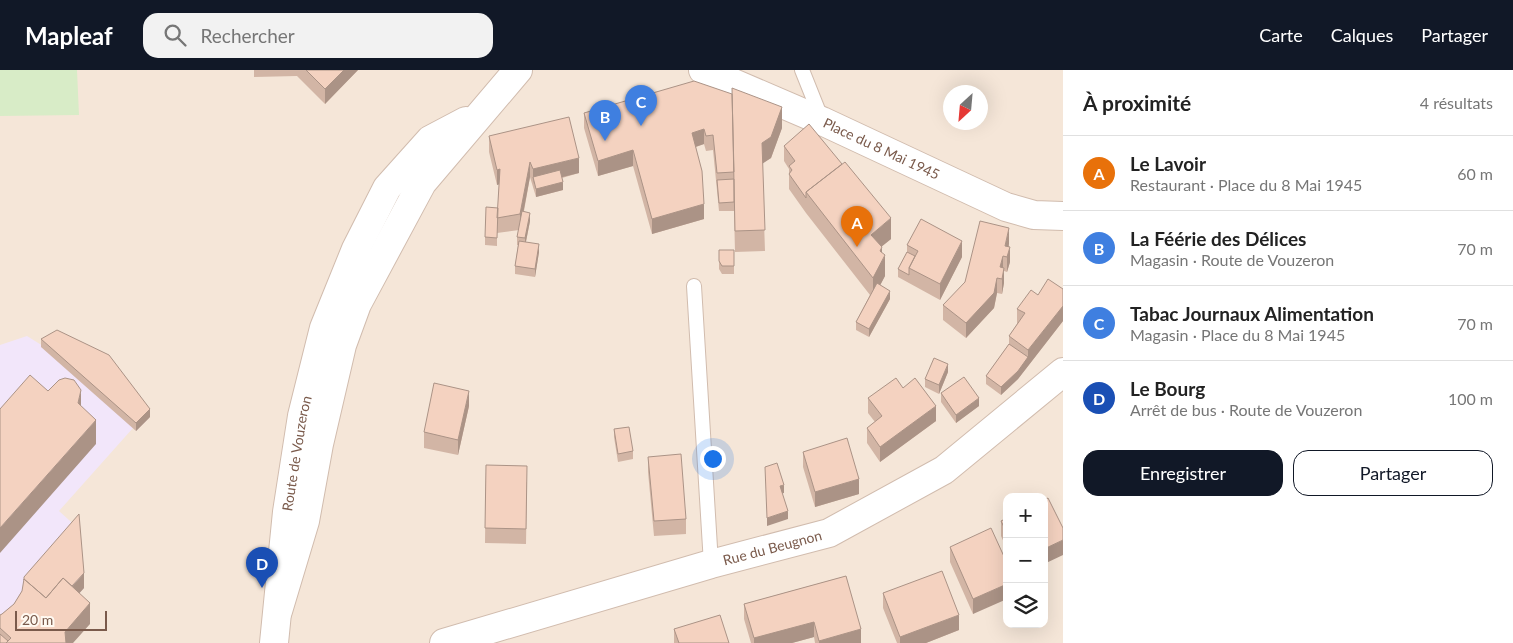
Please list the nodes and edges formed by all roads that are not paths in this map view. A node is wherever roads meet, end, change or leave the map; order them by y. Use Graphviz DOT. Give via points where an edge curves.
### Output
graph roads {
  1 [pos="518,70"];
  2 [pos="703,70"];
  3 [pos="802,70"];
  4 [pos="822,121"];
  5 [pos="1063,216"];
  6 [pos="694,286"];
  7 [pos="1063,372"];
  8 [pos="711,564"];
  9 [pos="274,643"];
  10 [pos="444,643"];
  1 -- 9 [label="street, Route de Vouzeron" via="422,183 346,301 324,328 302,416 286,512"];
  2 -- 4 [label="street, Place du 8 Mai 1945"];
  3 -- 4 [label="lane"];
  4 -- 5 [label="street, Place du 8 Mai 1945" via="1006,207 1034,215"];
  6 -- 8 [label="lane"];
  7 -- 8 [label="street, Rue du Beugnon" via="936,475 829,533"];
  8 -- 10 [label="street, Rue du Beugnon"];
}
